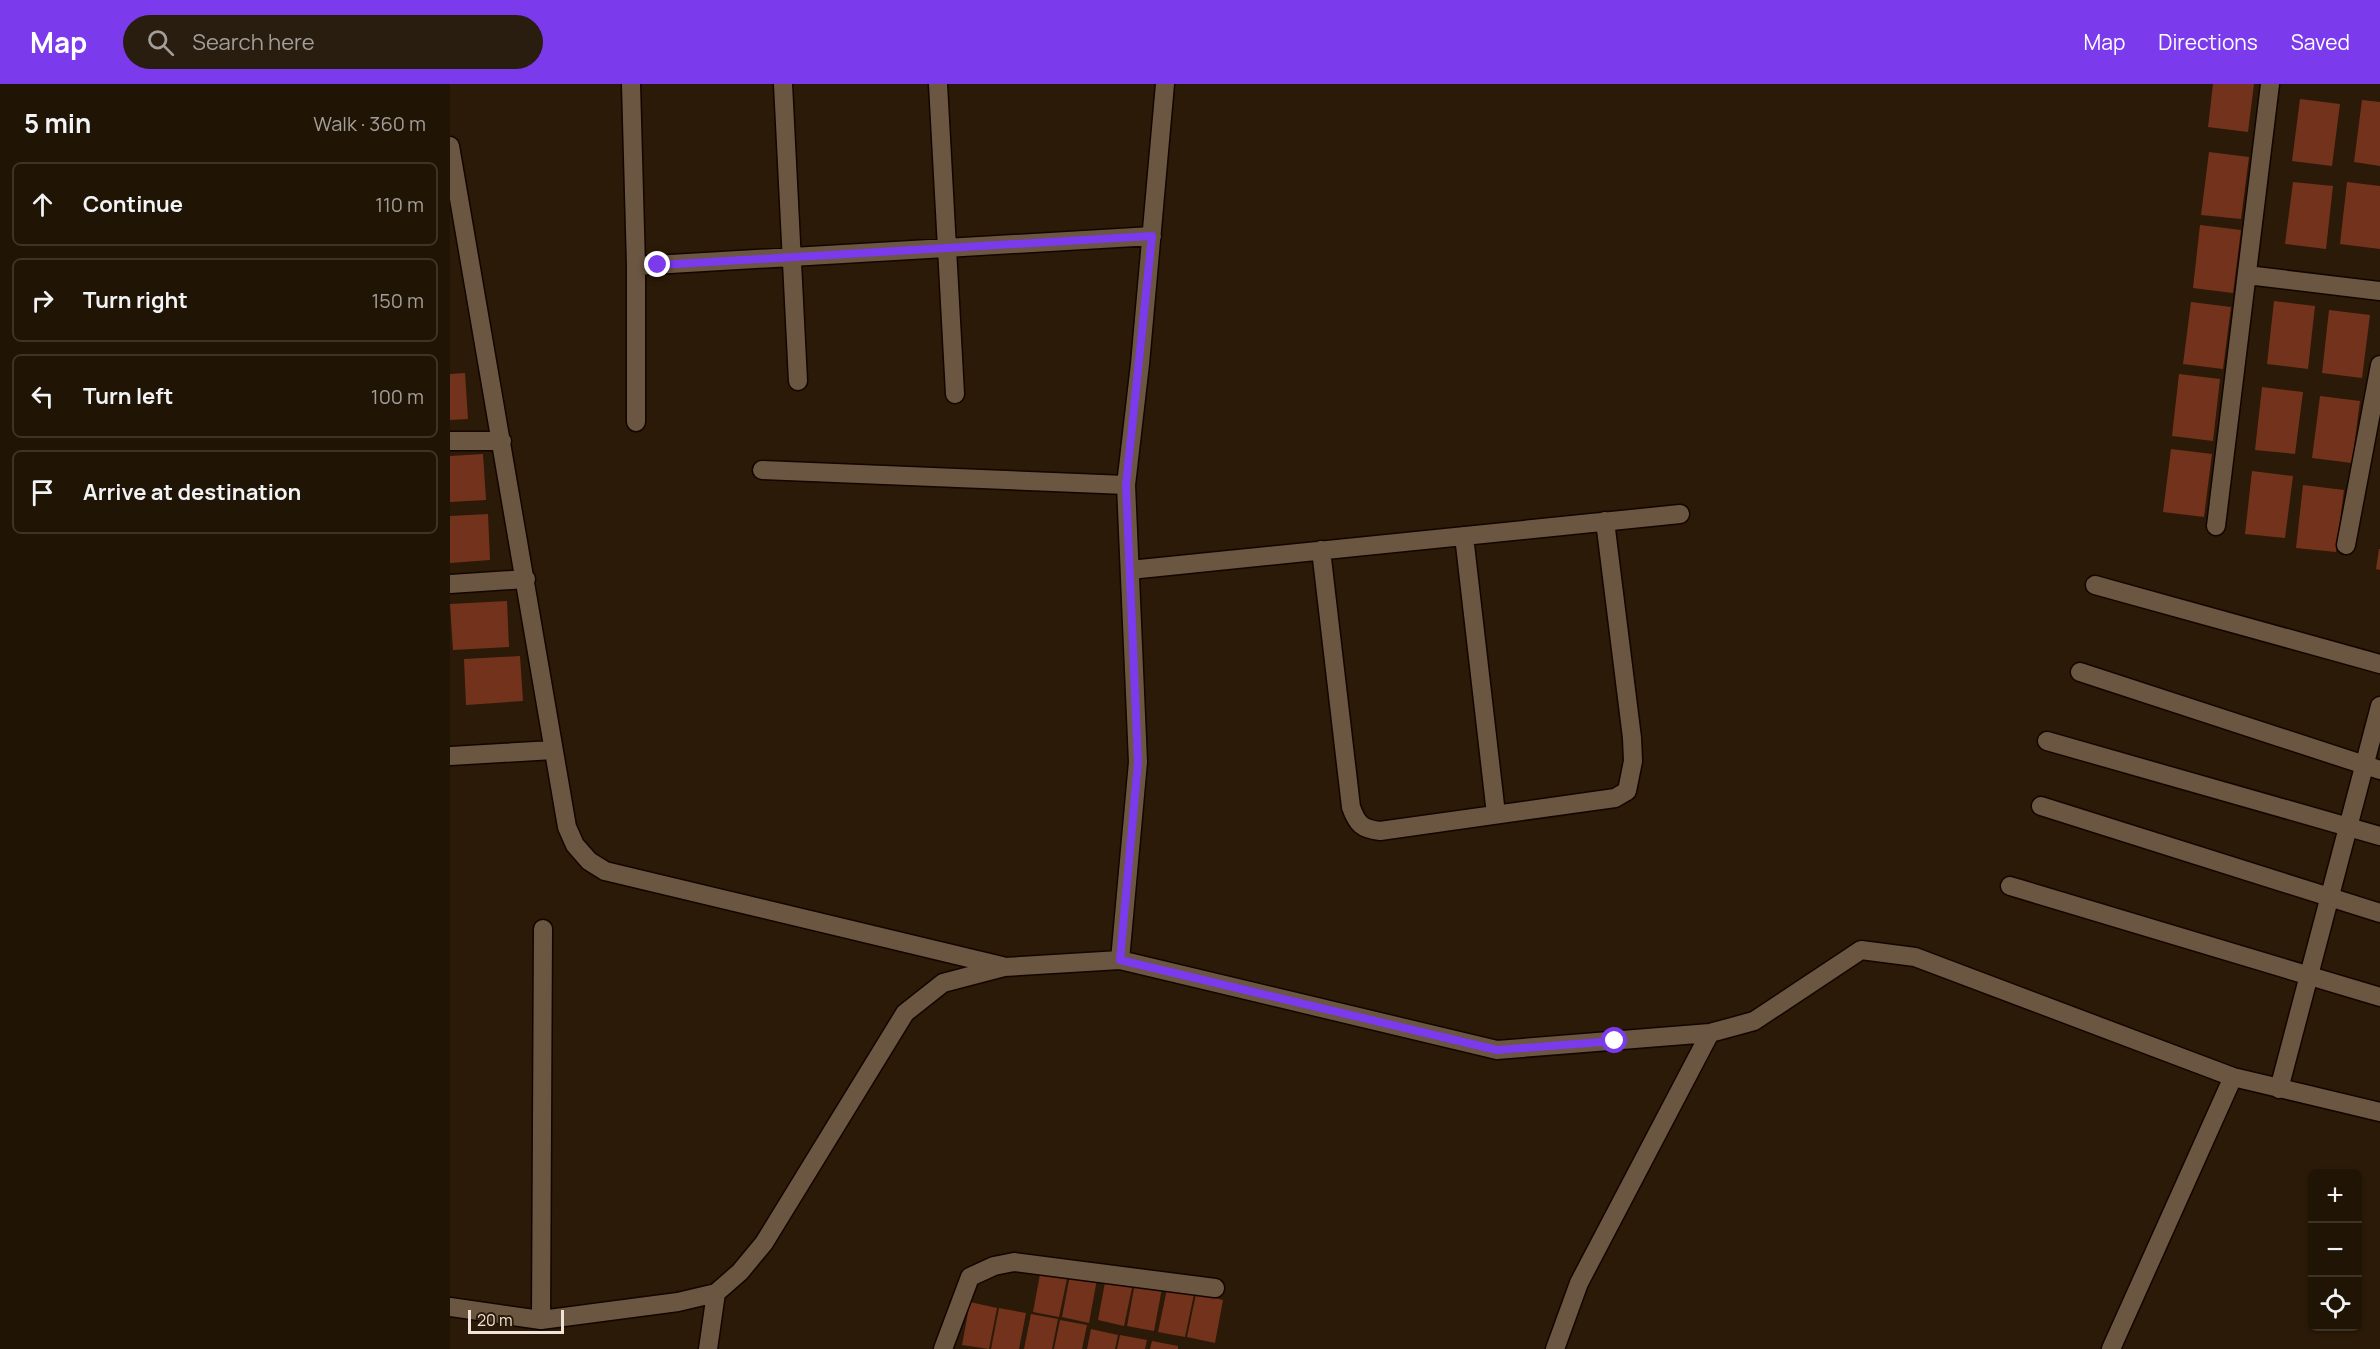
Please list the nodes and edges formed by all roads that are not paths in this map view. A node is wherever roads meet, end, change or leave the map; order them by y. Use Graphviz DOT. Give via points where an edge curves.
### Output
graph roads {
  1 [pos="631,84"];
  2 [pos="783,84"];
  3 [pos="938,84"];
  4 [pos="1165,84"];
  5 [pos="2270,84"];
  6 [pos="450,146"];
  7 [pos="1152,236"];
  8 [pos="945,248"];
  9 [pos="790,257"];
  10 [pos="636,266"];
  11 [pos="2247,275"];
  12 [pos="2380,291"];
  13 [pos="2380,365"];
  14 [pos="798,381"];
  15 [pos="955,394"];
  16 [pos="636,422"];
  17 [pos="450,441"];
  18 [pos="502,441"];
  19 [pos="762,470"];
  20 [pos="1126,485"];
  21 [pos="1680,514"];
  22 [pos="1605,521"];
  23 [pos="2216,526"];
  24 [pos="1464,536"];
  25 [pos="2346,545"];
  26 [pos="1321,550"];
  27 [pos="1130,570"];
  28 [pos="526,579"];
  29 [pos="450,584"];
  30 [pos="2094,585"];
  31 [pos="2380,664"];
  32 [pos="2080,672"];
  33 [pos="2380,706"];
  34 [pos="2047,741"];
  35 [pos="553,750"];
  36 [pos="450,756"];
  37 [pos="2372,767"];
  38 [pos="2041,806"];
  39 [pos="1496,814"];
  40 [pos="2349,827"];
  41 [pos="2380,836"];
  42 [pos="2010,886"];
  43 [pos="2331,897"];
  44 [pos="2380,913"];
  45 [pos="543,929"];
  46 [pos="1120,960"];
  47 [pos="1004,967"];
  48 [pos="2310,977"];
  49 [pos="2380,997"];
  50 [pos="1710,1033"];
  51 [pos="2233,1077"];
  52 [pos="2279,1089"];
  53 [pos="2380,1112"];
  54 [pos="1215,1288"];
  55 [pos="716,1293"];
  56 [pos="450,1307"];
  57 [pos="541,1320"];
  58 [pos="708,1349"];
  59 [pos="943,1349"];
  60 [pos="1555,1349"];
  61 [pos="2111,1349"];
  1 -- 10 [label="street"];
  2 -- 9 [label="street"];
  3 -- 8 [label="street"];
  4 -- 7 [label="street"];
  5 -- 11 [label="street"];
  6 -- 18 [label="street"];
  7 -- 8 [label="street"];
  7 -- 20 [label="street"];
  8 -- 9 [label="street"];
  8 -- 15 [label="street"];
  9 -- 10 [label="street"];
  9 -- 14 [label="street"];
  10 -- 16 [label="street"];
  11 -- 12 [label="street"];
  11 -- 23 [label="street"];
  13 -- 25 [label="street"];
  17 -- 18 [label="street"];
  18 -- 28 [label="street"];
  19 -- 20 [label="street"];
  20 -- 27 [label="street"];
  21 -- 22 [label="street"];
  22 -- 24 [label="street"];
  22 -- 39 [label="street" via="1634,760 1627,791 1615,798"];
  24 -- 26 [label="street"];
  24 -- 39 [label="street"];
  26 -- 27 [label="street"];
  26 -- 39 [label="street" via="1351,807 1356,822 1366,829 1380,831"];
  27 -- 46 [label="street" via="1138,762"];
  28 -- 29 [label="street"];
  28 -- 35 [label="street"];
  30 -- 31 [label="street"];
  32 -- 37 [label="street"];
  33 -- 37 [label="street"];
  34 -- 40 [label="street"];
  35 -- 36 [label="street"];
  35 -- 47 [label="street" via="567,827 575,845 605,871"];
  37 -- 40 [label="street"];
  38 -- 43 [label="street"];
  40 -- 41 [label="street"];
  40 -- 43 [label="street"];
  42 -- 48 [label="street"];
  43 -- 44 [label="street"];
  43 -- 48 [label="street"];
  45 -- 57 [label="street"];
  46 -- 47 [label="street"];
  46 -- 50 [label="street" via="1497,1050"];
  47 -- 55 [label="street" via="943,983 905,1013 764,1243"];
  48 -- 49 [label="street"];
  48 -- 52 [label="street"];
  50 -- 51 [label="street" via="1754,1021 1861,950 1915,957"];
  50 -- 60 [label="street" via="1579,1283"];
  51 -- 52 [label="street"];
  51 -- 61 [label="street"];
  52 -- 53 [label="street"];
  54 -- 59 [label="street" via="1014,1262 994,1266 970,1277"];
  55 -- 57 [label="street" via="678,1302"];
  55 -- 58 [label="street"];
  56 -- 57 [label="street"];
}
